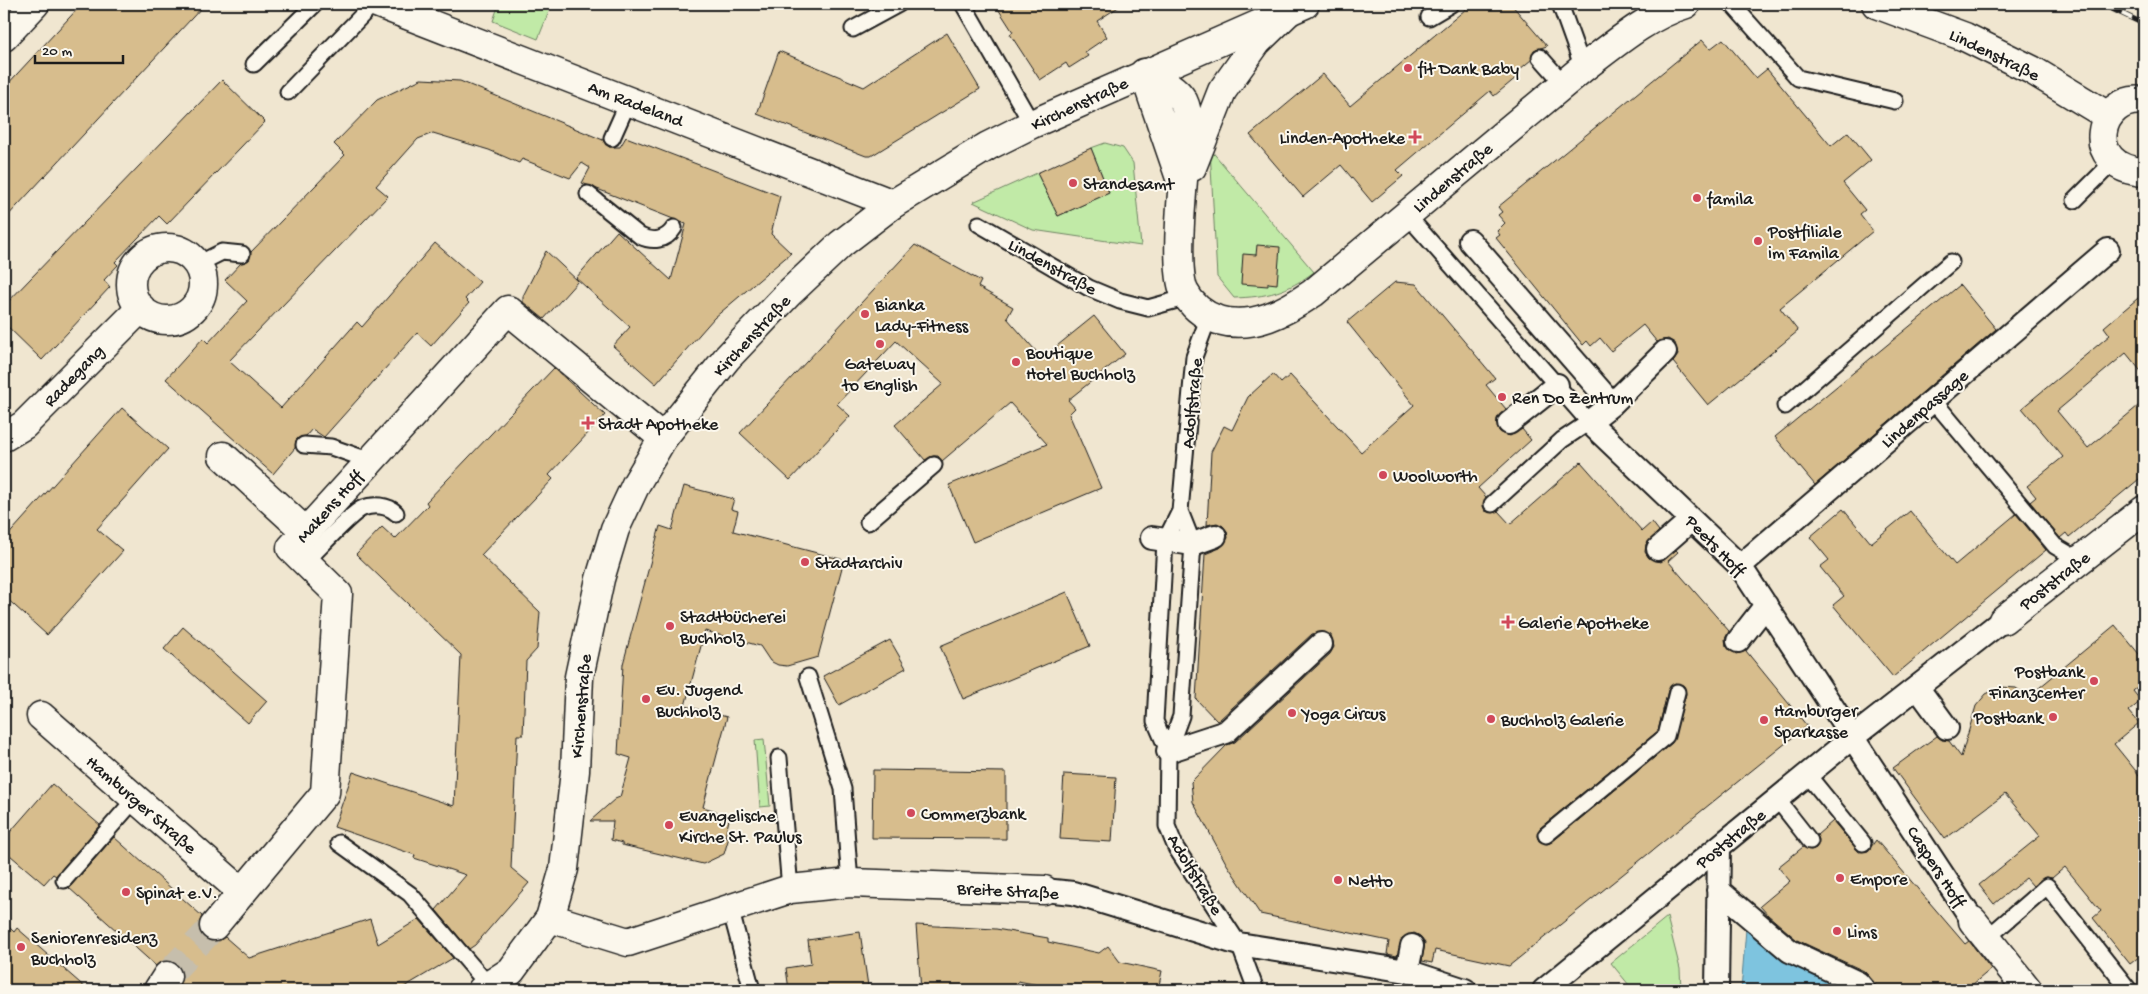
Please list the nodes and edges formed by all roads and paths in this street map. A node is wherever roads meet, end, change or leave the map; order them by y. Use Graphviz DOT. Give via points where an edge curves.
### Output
graph roads {
  1 [pos="35,4"];
  2 [pos="315,4"];
  3 [pos="373,4"];
  4 [pos="379,4"];
  5 [pos="899,4"];
  6 [pos="963,4"];
  7 [pos="1451,4"];
  8 [pos="1560,4"];
  9 [pos="1686,4"];
  10 [pos="1732,4"];
  11 [pos="1876,4"];
  12 [pos="1297,7"];
  13 [pos="1429,17"];
  14 [pos="853,29"];
  15 [pos="4,37"];
  16 [pos="1540,57"];
  17 [pos="254,64"];
  18 [pos="1144,73"];
  19 [pos="1574,76"];
  20 [pos="288,92"];
  21 [pos="629,100"];
  22 [pos="1895,101"];
  23 [pos="2144,101"];
  24 [pos="2108,116"];
  25 [pos="1032,124"];
  26 [pos="612,138"];
  27 [pos="2112,162"];
  28 [pos="2144,172"];
  29 [pos="1184,189"];
  30 [pos="588,194"];
  31 [pos="2075,200"];
  32 [pos="893,204"];
  33 [pos="1407,215"];
  34 [pos="979,224"];
  35 [pos="674,228"];
  36 [pos="1470,241"];
  37 [pos="2108,250"];
  38 [pos="242,254"];
  39 [pos="1951,262"];
  40 [pos="198,264"];
  41 [pos="1188,297"];
  42 [pos="140,308"];
  43 [pos="1209,316"];
  44 [pos="1665,352"];
  45 [pos="1557,385"];
  46 [pos="1933,400"];
  47 [pos="1612,404"];
  48 [pos="1785,406"];
  49 [pos="1589,422"];
  50 [pos="1509,423"];
  51 [pos="4,437"];
  52 [pos="663,438"];
  53 [pos="304,445"];
  54 [pos="223,456"];
  55 [pos="371,461"];
  56 [pos="934,465"];
  57 [pos="1492,504"];
  58 [pos="2144,510"];
  59 [pos="1180,511"];
  60 [pos="396,512"];
  61 [pos="1691,520"];
  62 [pos="868,522"];
  63 [pos="306,532"];
  64 [pos="1215,536"];
  65 [pos="1158,539"];
  66 [pos="1193,544"];
  67 [pos="1658,549"];
  68 [pos="2079,560"];
  69 [pos="305,562"];
  70 [pos="1740,566"];
  71 [pos="1766,605"];
  72 [pos="2003,620"];
  73 [pos="1738,641"];
  74 [pos="1321,644"];
  75 [pos="808,677"];
  76 [pos="1917,687"];
  77 [pos="1677,692"];
  78 [pos="41,716"];
  79 [pos="1947,728"];
  80 [pos="1853,737"];
  81 [pos="1168,751"];
  82 [pos="779,758"];
  83 [pos="1807,774"];
  84 [pos="136,799"];
  85 [pos="1777,800"];
  86 [pos="1546,835"];
  87 [pos="1810,841"];
  88 [pos="338,843"];
  89 [pos="1863,843"];
  90 [pos="1719,847"];
  91 [pos="64,880"];
  92 [pos="850,883"];
  93 [pos="790,890"];
  94 [pos="1044,890"];
  95 [pos="1718,890"];
  96 [pos="242,892"];
  97 [pos="730,908"];
  98 [pos="550,918"];
  99 [pos="214,926"];
  100 [pos="1980,929"];
  101 [pos="1240,944"];
  102 [pos="1412,946"];
  103 [pos="1407,971"];
  104 [pos="486,988"];
  105 [pos="752,990"];
  106 [pos="1256,990"];
  107 [pos="1464,990"];
  108 [pos="1544,990"];
  109 [pos="1718,990"];
  110 [pos="1864,990"];
  111 [pos="2028,990"];
  112 [pos="2129,990"];
  1 -- 15 [label="street"];
  2 -- 17 [label="lane"];
  3 -- 20 [label="lane"];
  4 -- 21 [label="street, Am Radeland"];
  5 -- 14 [label="lane"];
  6 -- 25 [label="lane"];
  7 -- 13 [label="lane"];
  8 -- 19 [label="lane"];
  9 -- 19 [label="street, Lindenstraße" via="1672,8 1626,34"];
  10 -- 22 [label="lane" via="1798,78"];
  11 -- 24 [label="street, Lindenstraße" via="1964,37 2024,65"];
  12 -- 18 [label="street, Kirchenstraße"];
  12 -- 29 [label="street" via="1257,42 1222,91"];
  16 -- 19 [label="lane"];
  18 -- 25 [label="street, Kirchenstraße"];
  18 -- 29 [label="street"];
  19 -- 33 [label="street, Lindenstraße"];
  21 -- 26 [label="lane"];
  21 -- 32 [label="street, Am Radeland"];
  23 -- 24 [label="street" via="2120,105"];
  24 -- 27 [label="street" via="2102,132 2104,148"];
  25 -- 32 [label="street, Kirchenstraße" via="988,146"];
  27 -- 28 [label="street" via="2128,171"];
  27 -- 31 [label="lane"];
  29 -- 41 [label="street" via="1180,270"];
  30 -- 35 [label="lane" via="648,240 666,237"];
  32 -- 52 [label="street, Kirchenstraße" via="841,244 788,294 727,358"];
  33 -- 43 [label="street, Lindenstraße" via="1313,293 1286,311 1243,323 1224,322"];
  33 -- 45 [label="lane, Peets Hoff"];
  34 -- 41 [label="lane, Lindenstraße" via="1089,288 1120,301 1148,308"];
  36 -- 47 [label="street"];
  37 -- 46 [label="street, Lindenpassage"];
  38 -- 40 [label="lane" via="222,252"];
  39 -- 48 [label="lane"];
  40 -- 42 [label="street" via="202,273 202,293 199,302 185,315 157,319"];
  40 -- 42 [label="street" via="183,251 173,248 154,250 145,255 138,262 131,281"];
  41 -- 43 [label="street"];
  42 -- 51 [label="street, Radegang" via="24,425"];
  43 -- 59 [label="lane, Adolfstraße" via="1194,358"];
  44 -- 47 [label="street"];
  45 -- 49 [label="lane, Peets Hoff"];
  45 -- 50 [label="street"];
  46 -- 68 [label="lane" via="2055,546"];
  46 -- 70 [label="street, Lindenpassage"];
  47 -- 49 [label="street"];
  49 -- 57 [label="lane" via="1562,440"];
  49 -- 61 [label="street, Peets Hoff"];
  52 -- 55 [label="street, Makens Hoff" via="508,310"];
  52 -- 98 [label="street, Kirchenstraße" via="615,529 600,579 579,677 564,869"];
  53 -- 55 [label="lane" via="331,447"];
  54 -- 63 [label="street"];
  55 -- 63 [label="street, Makens Hoff"];
  56 -- 62 [label="lane"];
  58 -- 68 [label="street, Poststraße"];
  59 -- 65 [label="lane, Adolfstraße"];
  59 -- 66 [label="lane, Adolfstraße"];
  60 -- 69 [label="lane" via="386,507 362,508"];
  61 -- 67 [label="street"];
  61 -- 70 [label="street, Peets Hoff"];
  63 -- 69 [label="street, Makens Hoff" via="291,548"];
  64 -- 66 [label="street"];
  65 -- 66 [label="street"];
  65 -- 81 [label="lane, Adolfstraße" via="1155,721"];
  66 -- 81 [label="lane, Adolfstraße" via="1181,716"];
  68 -- 72 [label="street, Poststraße"];
  69 -- 96 [label="street, Makens Hoff" via="338,594 325,793"];
  70 -- 71 [label="street, Peets Hoff"];
  71 -- 73 [label="street"];
  71 -- 80 [label="street, Peets Hoff"];
  72 -- 76 [label="street, Poststraße"];
  74 -- 81 [label="street" via="1226,732"];
  75 -- 92 [label="lane" via="843,789"];
  76 -- 79 [label="street"];
  76 -- 80 [label="street, Poststraße"];
  77 -- 86 [label="lane" via="1666,736"];
  78 -- 84 [label="street, Hamburger Straße"];
  80 -- 83 [label="street, Poststraße"];
  80 -- 100 [label="street, Caspers Hoff"];
  81 -- 101 [label="lane, Adolfstraße" via="1167,826 1176,848"];
  82 -- 93 [label="lane"];
  83 -- 85 [label="street, Poststraße"];
  83 -- 89 [label="lane"];
  84 -- 91 [label="lane"];
  84 -- 96 [label="street, Hamburger Straße"];
  85 -- 87 [label="lane"];
  85 -- 90 [label="street, Poststraße"];
  88 -- 104 [label="lane" via="410,894"];
  90 -- 95 [label="street"];
  90 -- 108 [label="street, Poststraße"];
  92 -- 93 [label="street, Breite Straße"];
  92 -- 94 [label="street, Breite Straße"];
  93 -- 97 [label="street, Breite Straße"];
  94 -- 101 [label="street, Breite Straße" via="1073,893"];
  95 -- 109 [label="street"];
  95 -- 110 [label="street" via="1790,951 1858,983"];
  96 -- 99 [label="street, Makens Hoff"];
  97 -- 98 [label="street, Breite Straße" via="628,942"];
  97 -- 105 [label="lane"];
  98 -- 104 [label="street" via="511,971"];
  100 -- 111 [label="street, Caspers Hoff"];
  100 -- 112 [label="lane" via="2047,886"];
  101 -- 103 [label="street, Breite Straße"];
  101 -- 106 [label="lane, Adolfstraße"];
  102 -- 103 [label="street"];
  103 -- 107 [label="street, Breite Straße"];
}
